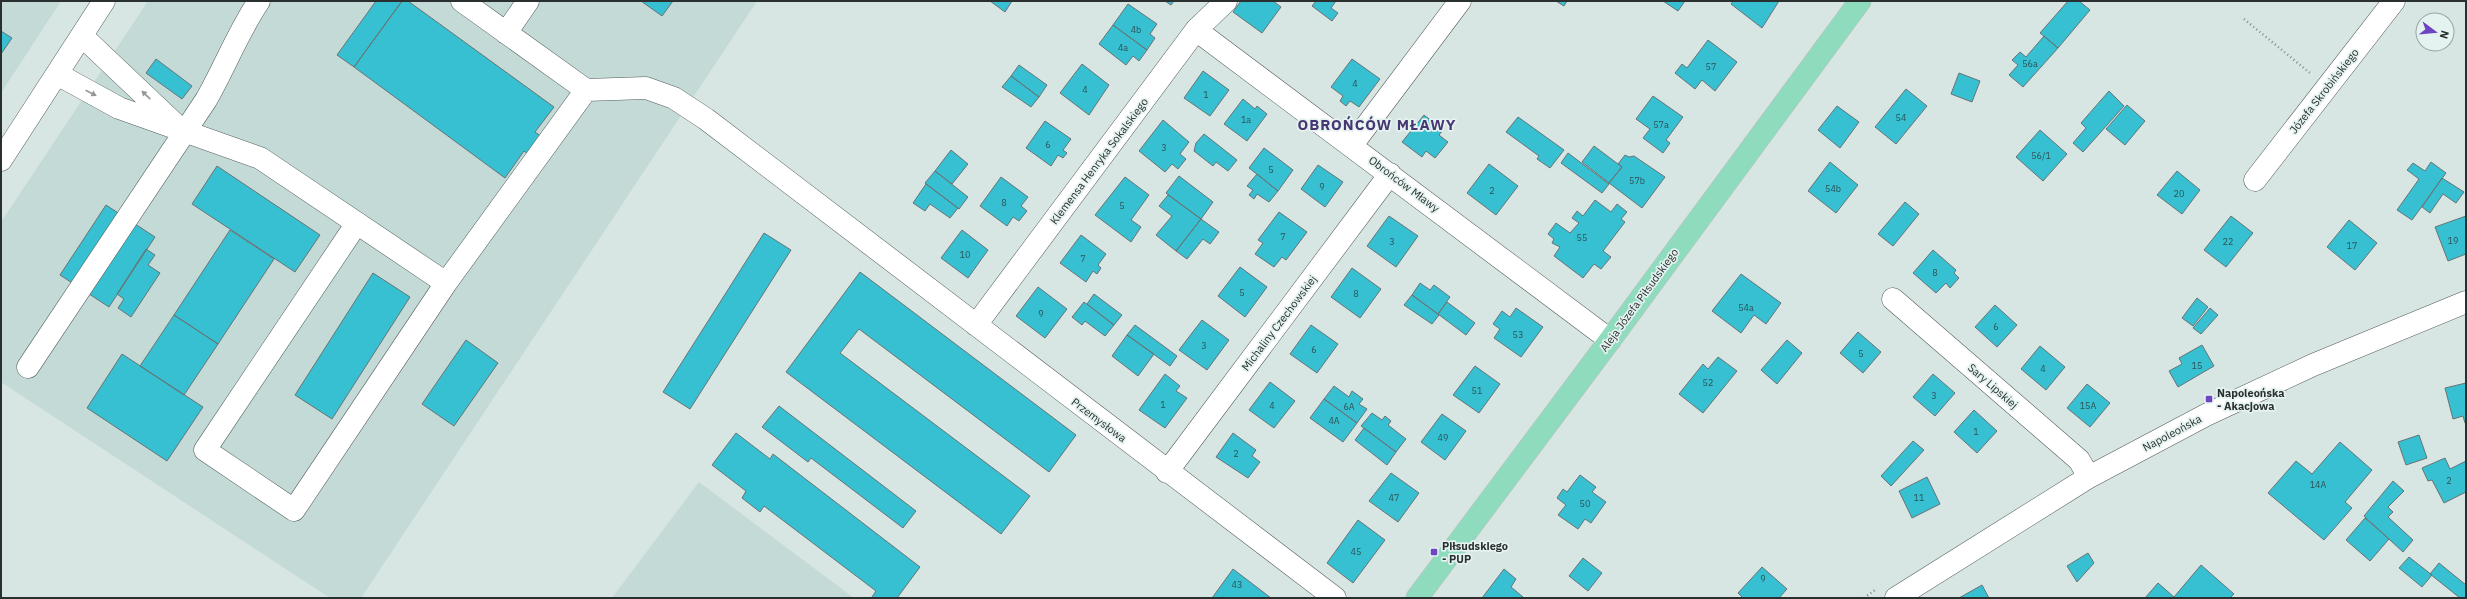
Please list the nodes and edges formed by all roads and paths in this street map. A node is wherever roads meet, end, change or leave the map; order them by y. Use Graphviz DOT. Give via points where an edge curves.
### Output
graph roads {
  1 [pos="104,1"];
  2 [pos="259,1"];
  3 [pos="462,1"];
  4 [pos="528,1"];
  5 [pos="1226,1"];
  6 [pos="1460,1"];
  7 [pos="1860,1"];
  8 [pos="2394,1"];
  9 [pos="2244,19"];
  10 [pos="1196,30"];
  11 [pos="506,33"];
  12 [pos="82,36"];
  13 [pos="57,74"];
  14 [pos="2327,87"];
  15 [pos="586,90"];
  16 [pos="184,132"];
  17 [pos="1352,145"];
  18 [pos="1,160"];
  19 [pos="1390,174"];
  20 [pos="2255,180"];
  21 [pos="357,223"];
  22 [pos="446,283"];
  23 [pos="1893,299"];
  24 [pos="2466,302"];
  25 [pos="976,325"];
  26 [pos="1610,340"];
  27 [pos="28,367"];
  28 [pos="1167,472"];
  29 [pos="2089,477"];
  30 [pos="1335,598"];
  31 [pos="1417,598"];
  32 [pos="1896,598"];
  1 -- 12 [label="street"];
  2 -- 16 [label="street" via="237,36 224,70"];
  3 -- 11 [label="street"];
  4 -- 11 [label="street"];
  5 -- 10 [label="street, Klemensa Henryka Sokalskiego"];
  6 -- 17 [label="street"];
  7 -- 26 [label="main road, Aleja Józefa Piłsudskiego"];
  8 -- 14 [label="street, Józefa Skrobińskiego"];
  9 -- 14 [label="path"];
  10 -- 17 [label="street, Obrońców Mławy"];
  10 -- 25 [label="street, Klemensa Henryka Sokalskiego"];
  11 -- 15 [label="street"];
  12 -- 13 [label="street"];
  16 -- 12 [label="street, one-way"];
  13 -- 16 [label="street, one-way" via="119,108"];
  13 -- 18 [label="street"];
  14 -- 20 [label="street, Józefa Skrobińskiego"];
  15 -- 22 [label="street"];
  15 -- 25 [label="street, Przemysłowa" via="646,88 674,98 706,119"];
  16 -- 21 [label="street" via="260,158"];
  16 -- 27 [label="street"];
  17 -- 19 [label="street, Obrońców Mławy"];
  19 -- 26 [label="street, Obrońców Mławy"];
  19 -- 28 [label="street, Michaliny Czechowskiej"];
  21 -- 22 [label="street"];
  21 -- 22 [label="street" via="205,450 294,510"];
  23 -- 29 [label="street, Sary Lipskiej" via="2079,460"];
  24 -- 29 [label="street, Napoleońska" via="2313,365 2206,415"];
  25 -- 28 [label="street, Przemysłowa"];
  26 -- 31 [label="main road, Aleja Józefa Piłsudskiego"];
  28 -- 30 [label="street, Przemysłowa"];
  29 -- 32 [label="street, Napoleońska"];
}
